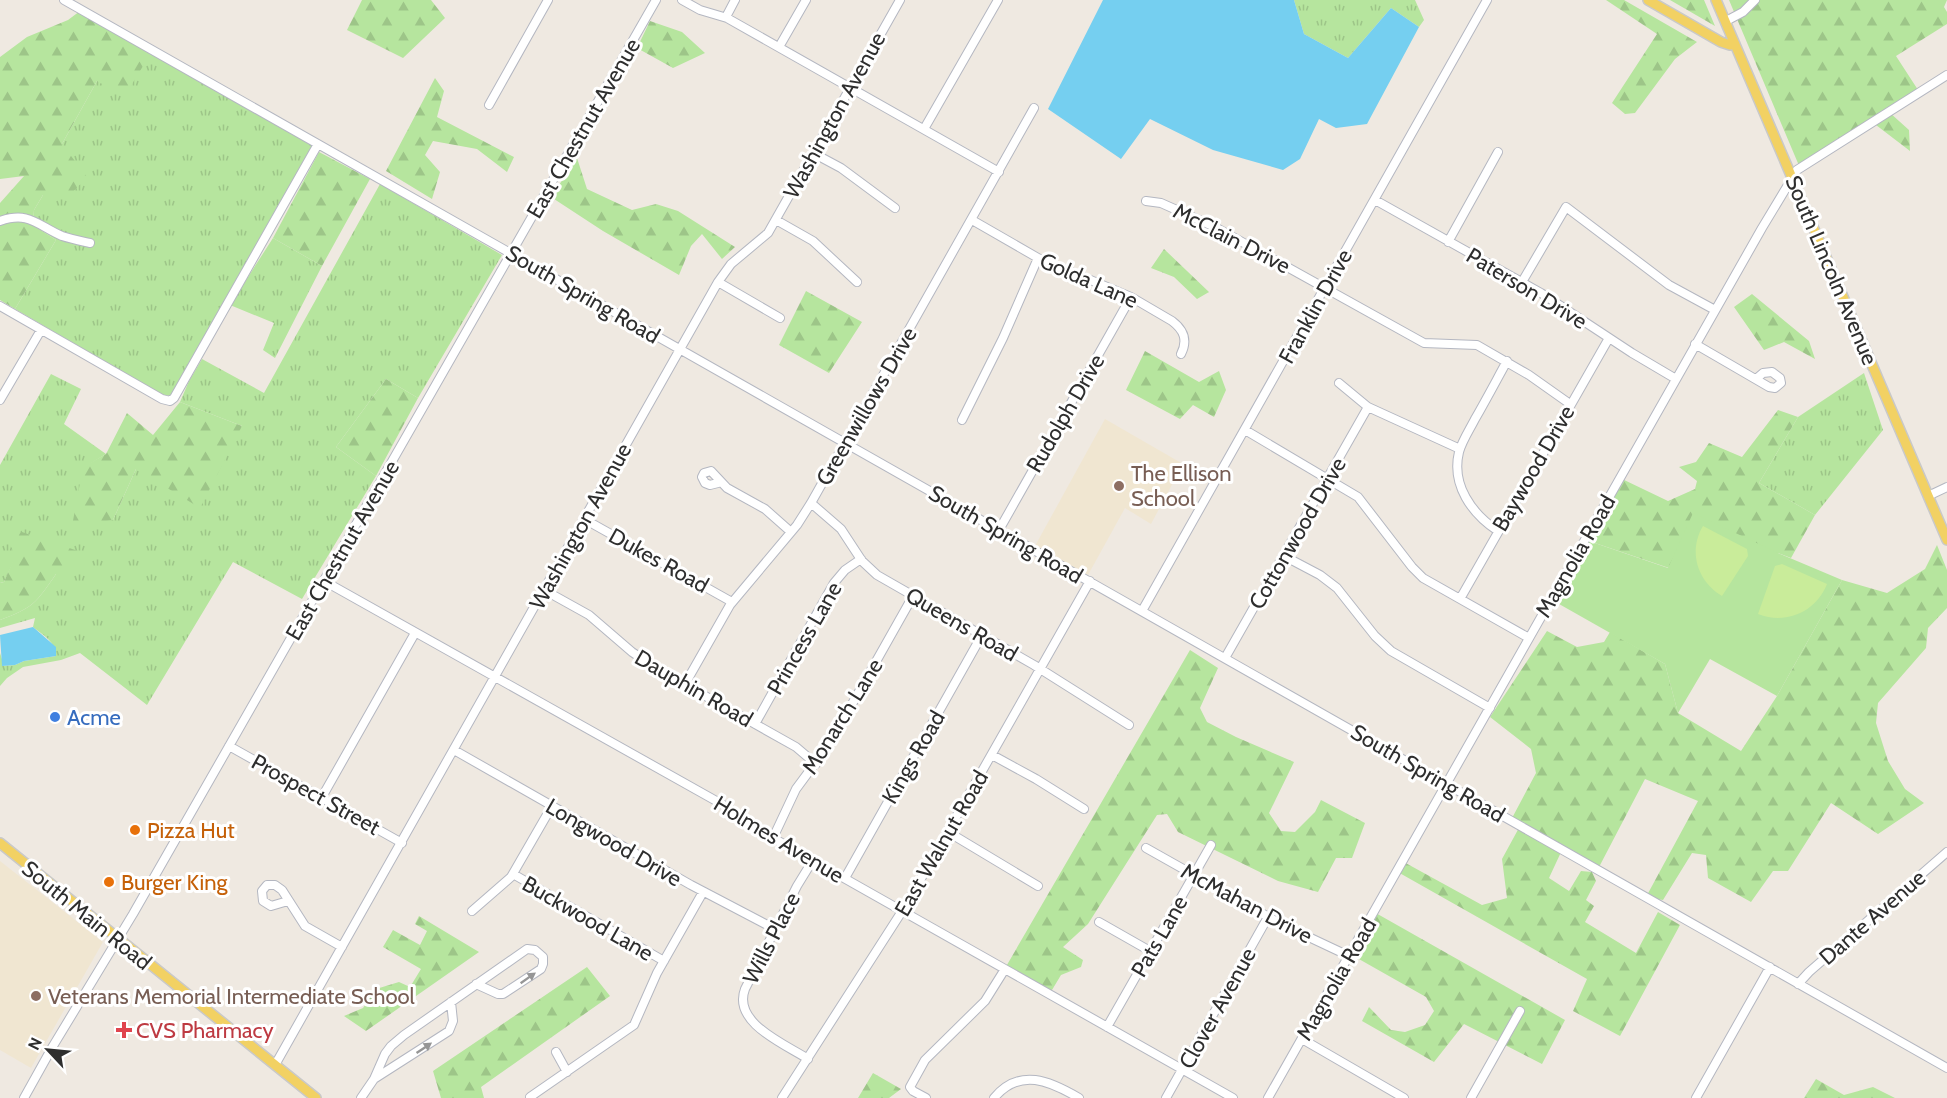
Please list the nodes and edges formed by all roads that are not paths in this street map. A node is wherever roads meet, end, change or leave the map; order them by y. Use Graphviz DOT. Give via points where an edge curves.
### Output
graph roads {
  1 [pos="64,0"];
  2 [pos="548,0"];
  3 [pos="656,0"];
  4 [pos="682,0"];
  5 [pos="735,0"];
  6 [pos="806,0"];
  7 [pos="900,0"];
  8 [pos="998,0"];
  9 [pos="1487,0"];
  10 [pos="1648,0"];
  11 [pos="1716,0"];
  12 [pos="1755,0"];
  13 [pos="726,17"];
  14 [pos="1726,21"];
  15 [pos="1735,44"];
  16 [pos="779,47"];
  17 [pos="1947,75"];
  18 [pos="850,87"];
  19 [pos="489,105"];
  20 [pos="1034,108"];
  21 [pos="924,129"];
  22 [pos="318,144"];
  23 [pos="1498,152"];
  24 [pos="813,153"];
  25 [pos="999,172"];
  26 [pos="1792,177"];
  27 [pos="1375,200"];
  28 [pos="1146,201"];
  29 [pos="895,208"];
  30 [pos="776,220"];
  31 [pos="972,220"];
  32 [pos="0,221"];
  33 [pos="1448,242"];
  34 [pos="90,243"];
  35 [pos="512,254"];
  36 [pos="1038,258"];
  37 [pos="718,282"];
  38 [pos="856,282"];
  39 [pos="1522,282"];
  40 [pos="1326,287"];
  41 [pos="1131,297"];
  42 [pos="0,306"];
  43 [pos="1714,310"];
  44 [pos="780,318"];
  45 [pos="41,330"];
  46 [pos="1609,338"];
  47 [pos="1695,344"];
  48 [pos="680,349"];
  49 [pos="1181,354"];
  50 [pos="1507,361"];
  51 [pos="1676,379"];
  52 [pos="1756,379"];
  53 [pos="1339,383"];
  54 [pos="0,400"];
  55 [pos="1570,404"];
  56 [pos="1368,407"];
  57 [pos="962,420"];
  58 [pos="1245,430"];
  59 [pos="845,443"];
  60 [pos="1460,449"];
  61 [pos="1328,478"];
  62 [pos="718,483"];
  63 [pos="1947,487"];
  64 [pos="1928,496"];
  65 [pos="811,503"];
  66 [pos="584,519"];
  67 [pos="999,530"];
  68 [pos="1498,531"];
  69 [pos="791,532"];
  70 [pos="1947,540"];
  71 [pos="1284,556"];
  72 [pos="861,559"];
  73 [pos="324,581"];
  74 [pos="1090,581"];
  75 [pos="544,590"];
  76 [pos="914,596"];
  77 [pos="1460,599"];
  78 [pos="732,602"];
  79 [pos="1142,611"];
  80 [pos="416,633"];
  81 [pos="982,635"];
  82 [pos="1529,638"];
  83 [pos="1225,658"];
  84 [pos="1040,670"];
  85 [pos="495,677"];
  86 [pos="685,684"];
  87 [pos="1490,708"];
  88 [pos="755,724"];
  89 [pos="1129,725"];
  90 [pos="230,746"];
  91 [pos="454,750"];
  92 [pos="992,755"];
  93 [pos="816,764"];
  94 [pos="1446,784"];
  95 [pos="322,798"];
  96 [pos="552,806"];
  97 [pos="1084,809"];
  98 [pos="948,832"];
  99 [pos="773,837"];
  100 [pos="0,843"];
  101 [pos="402,843"];
  102 [pos="1211,844"];
  103 [pos="1146,848"];
  104 [pos="1947,852"];
  105 [pos="813,860"];
  106 [pos="513,874"];
  107 [pos="1194,875"];
  108 [pos="845,878"];
  109 [pos="1038,886"];
  110 [pos="703,892"];
  111 [pos="288,901"];
  112 [pos="472,911"];
  113 [pos="903,911"];
  114 [pos="1268,917"];
  115 [pos="1099,922"];
  116 [pos="776,929"];
  117 [pos="118,940"];
  118 [pos="342,947"];
  119 [pos="1150,951"];
  120 [pos="1349,956"];
  121 [pos="663,961"];
  122 [pos="1770,967"];
  123 [pos="1005,969"];
  124 [pos="476,984"];
  125 [pos="1798,984"];
  126 [pos="451,1002"];
  127 [pos="1520,1011"];
  128 [pos="1107,1027"];
  129 [pos="1302,1039"];
  130 [pos="556,1052"];
  131 [pos="808,1059"];
  132 [pos="275,1065"];
  133 [pos="1947,1068"];
  134 [pos="1182,1069"];
  135 [pos="567,1072"];
  136 [pos="374,1079"];
  137 [pos="530,1097"];
  138 [pos="24,1098"];
  139 [pos="316,1098"];
  140 [pos="361,1098"];
  141 [pos="782,1098"];
  142 [pos="926,1098"];
  143 [pos="994,1098"];
  144 [pos="1079,1098"];
  145 [pos="1166,1098"];
  146 [pos="1233,1098"];
  147 [pos="1268,1098"];
  148 [pos="1404,1098"];
  149 [pos="1471,1098"];
  150 [pos="1696,1098"];
  1 -- 22 [label="street, South Spring Road"];
  2 -- 19 [label="street"];
  3 -- 35 [label="street, East Chestnut Avenue"];
  4 -- 13 [label="street"];
  5 -- 13 [label="street"];
  6 -- 16 [label="street"];
  7 -- 18 [label="street, Washington Avenue"];
  8 -- 21 [label="street"];
  9 -- 27 [label="street, Franklin Drive"];
  10 -- 15 [label="main road" via="1721,42"];
  11 -- 14 [label="main road, South Lincoln Avenue"];
  12 -- 14 [label="street"];
  13 -- 16 [label="street"];
  14 -- 15 [label="main road, South Lincoln Avenue"];
  15 -- 26 [label="main road, South Lincoln Avenue"];
  16 -- 18 [label="street"];
  17 -- 26 [label="street, Magnolia Road" via="1799,168"];
  18 -- 21 [label="street"];
  18 -- 24 [label="street, Washington Avenue"];
  20 -- 25 [label="street, Greenwillows Drive"];
  21 -- 25 [label="street"];
  22 -- 35 [label="street, South Spring Road"];
  22 -- 45 [label="street" via="174,398 162,399"];
  23 -- 33 [label="street"];
  24 -- 29 [label="street" via="841,168"];
  24 -- 30 [label="street, Washington Avenue"];
  25 -- 31 [label="street, Greenwillows Drive"];
  26 -- 43 [label="street, Magnolia Road"];
  26 -- 64 [label="main road, South Lincoln Avenue"];
  27 -- 33 [label="street, Paterson Drive"];
  27 -- 40 [label="street, Franklin Drive"];
  28 -- 40 [label="street, McClain Drive" via="1161,202 1191,215"];
  30 -- 37 [label="street, Washington Avenue" via="768,233 731,264"];
  30 -- 38 [label="street" via="813,241"];
  31 -- 36 [label="street, Golda Lane"];
  31 -- 59 [label="street, Greenwillows Drive"];
  32 -- 34 [label="street" via="18,216 29,218 61,235"];
  33 -- 39 [label="street, Paterson Drive"];
  35 -- 48 [label="street, South Spring Road"];
  35 -- 73 [label="street, East Chestnut Avenue"];
  36 -- 41 [label="street, Golda Lane"];
  36 -- 57 [label="street"];
  37 -- 44 [label="street"];
  37 -- 48 [label="street, Washington Avenue"];
  39 -- 43 [label="street" via="1566,207 1669,285"];
  39 -- 46 [label="street, Paterson Drive"];
  40 -- 50 [label="street, McClain Drive" via="1424,343 1478,345"];
  40 -- 58 [label="street, Franklin Drive"];
  41 -- 49 [label="street, Golda Lane" via="1178,325 1185,342"];
  41 -- 67 [label="street, Rudolph Drive"];
  42 -- 45 [label="street"];
  43 -- 47 [label="street, Magnolia Road"];
  45 -- 54 [label="street"];
  46 -- 51 [label="street, Paterson Drive"];
  46 -- 55 [label="street, Baywood Drive"];
  47 -- 51 [label="street, Magnolia Road"];
  47 -- 52 [label="street"];
  48 -- 59 [label="street, South Spring Road"];
  48 -- 66 [label="street, Washington Avenue"];
  50 -- 55 [label="street, McClain Drive"];
  50 -- 60 [label="street"];
  51 -- 82 [label="street, Magnolia Road"];
  53 -- 56 [label="street"];
  55 -- 68 [label="street, Baywood Drive"];
  56 -- 60 [label="street"];
  56 -- 61 [label="street, Cottonwood Drive"];
  58 -- 61 [label="street"];
  58 -- 79 [label="street, Franklin Drive"];
  59 -- 65 [label="street, Greenwillows Drive"];
  59 -- 67 [label="street, South Spring Road"];
  60 -- 68 [label="street" via="1463,495 1475,513"];
  61 -- 71 [label="street, Cottonwood Drive"];
  61 -- 77 [label="street" via="1362,501 1423,578"];
  62 -- 69 [label="street" via="705,483 704,473 711,471 727,488 765,509"];
  63 -- 64 [label="street"];
  64 -- 70 [label="main road, South Lincoln Avenue"];
  65 -- 69 [label="street, Greenwillows Drive"];
  65 -- 72 [label="street, Queens Road" via="841,529"];
  66 -- 75 [label="street, Washington Avenue"];
  66 -- 78 [label="street, Dukes Road"];
  67 -- 74 [label="street, South Spring Road"];
  68 -- 77 [label="street, Baywood Drive"];
  69 -- 78 [label="street, Greenwillows Drive"];
  71 -- 83 [label="street, Cottonwood Drive"];
  71 -- 87 [label="street" via="1337,588 1391,651"];
  72 -- 76 [label="street, Queens Road" via="877,575"];
  72 -- 88 [label="street, Princess Lane" via="834,583"];
  73 -- 80 [label="street, Holmes Avenue"];
  73 -- 90 [label="street, East Chestnut Avenue"];
  74 -- 79 [label="street, South Spring Road"];
  74 -- 84 [label="street, East Walnut Road"];
  75 -- 85 [label="street, Washington Avenue"];
  75 -- 86 [label="street, Dauphin Road" via="589,615 632,652"];
  76 -- 81 [label="street, Queens Road"];
  76 -- 93 [label="street, Monarch Lane"];
  77 -- 82 [label="street"];
  78 -- 86 [label="street, Greenwillows Drive"];
  79 -- 83 [label="street, South Spring Road"];
  80 -- 85 [label="street, Holmes Avenue"];
  80 -- 95 [label="street"];
  81 -- 84 [label="street, Queens Road"];
  81 -- 108 [label="street, Kings Road"];
  82 -- 87 [label="street, Magnolia Road"];
  83 -- 94 [label="street, South Spring Road"];
  84 -- 89 [label="street, Queens Road"];
  84 -- 92 [label="street, East Walnut Road"];
  85 -- 91 [label="street, Washington Avenue"];
  85 -- 99 [label="street, Holmes Avenue" via="727,807"];
  86 -- 88 [label="street, Dauphin Road"];
  87 -- 94 [label="street, Magnolia Road"];
  88 -- 93 [label="street, Dauphin Road" via="796,747"];
  90 -- 95 [label="street, Prospect Street"];
  90 -- 117 [label="street, East Chestnut Avenue"];
  91 -- 96 [label="street, Longwood Drive"];
  91 -- 101 [label="street, Washington Avenue"];
  92 -- 97 [label="street"];
  92 -- 98 [label="street, East Walnut Road"];
  93 -- 99 [label="street, Monarch Lane" via="796,789"];
  94 -- 120 [label="street, Magnolia Road"];
  94 -- 122 [label="street, South Spring Road"];
  95 -- 101 [label="street, Prospect Street"];
  96 -- 106 [label="street"];
  96 -- 110 [label="street, Longwood Drive"];
  98 -- 109 [label="street"];
  98 -- 113 [label="street, East Walnut Road"];
  99 -- 105 [label="street, Holmes Avenue"];
  100 -- 117 [label="main road, South Main Road"];
  101 -- 118 [label="street, Washington Avenue"];
  102 -- 107 [label="street, Pats Lane"];
  103 -- 107 [label="street, McMahan Drive"];
  104 -- 125 [label="street, Dante Avenue"];
  105 -- 108 [label="street, Holmes Avenue"];
  105 -- 116 [label="street, Wills Place"];
  106 -- 112 [label="street"];
  106 -- 121 [label="street, Buckwood Lane"];
  107 -- 114 [label="street, McMahan Drive"];
  107 -- 119 [label="street, Pats Lane"];
  108 -- 113 [label="street, Holmes Avenue"];
  110 -- 116 [label="street, Longwood Drive"];
  110 -- 121 [label="street"];
  111 -- 118 [label="street" via="305,926"];
  113 -- 123 [label="street, Holmes Avenue"];
  113 -- 131 [label="street, East Walnut Road"];
  114 -- 120 [label="street, McMahan Drive"];
  114 -- 134 [label="street, Clover Avenue"];
  115 -- 119 [label="street"];
  116 -- 131 [label="street, Wills Place" via="745,989 742,1004 756,1026"];
  117 -- 132 [label="main road, South Main Road"];
  117 -- 138 [label="street, East Chestnut Avenue"];
  118 -- 132 [label="street, Washington Avenue"];
  119 -- 128 [label="street, Pats Lane"];
  120 -- 129 [label="street, Magnolia Road"];
  121 -- 135 [label="street" via="634,1025"];
  122 -- 125 [label="street, South Spring Road"];
  122 -- 150 [label="street"];
  123 -- 128 [label="street, Holmes Avenue"];
  123 -- 142 [label="street" via="985,1001 925,1060 914,1077 911,1089"];
  124 -- 124 [label="street, one-way" via="502,994 541,969 543,957 527,949"];
  124 -- 126 [label="street"];
  125 -- 133 [label="street, South Spring Road"];
  126 -- 136 [label="street" via="390,1046"];
  136 -- 126 [label="street, one-way" via="448,1031 453,1021"];
  127 -- 149 [label="street"];
  128 -- 134 [label="street, Holmes Avenue"];
  129 -- 147 [label="street, Magnolia Road"];
  129 -- 148 [label="street"];
  130 -- 135 [label="street"];
  131 -- 141 [label="street, East Walnut Road"];
  132 -- 139 [label="main road, South Main Road"];
  134 -- 145 [label="street, Clover Avenue"];
  134 -- 146 [label="street, Holmes Avenue"];
  135 -- 137 [label="street"];
  136 -- 140 [label="street"];
  143 -- 144 [label="street" via="1008,1086 1028,1080 1046,1081"];
}
